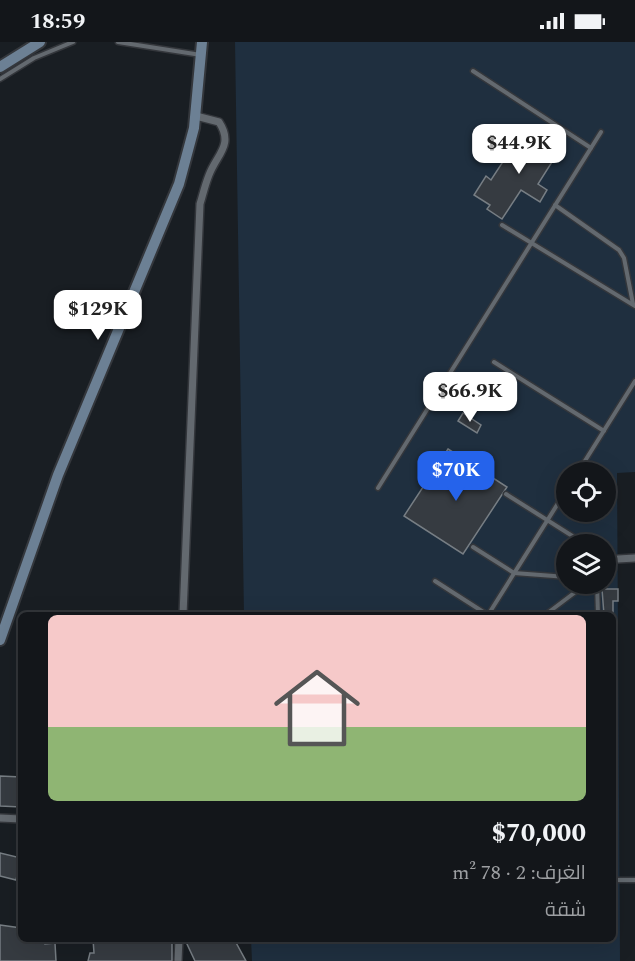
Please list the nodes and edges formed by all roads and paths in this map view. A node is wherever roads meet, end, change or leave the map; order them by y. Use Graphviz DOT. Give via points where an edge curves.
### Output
graph roads {
  1 [pos="40,42"];
  2 [pos="73,42"];
  3 [pos="118,42"];
  4 [pos="202,42"];
  5 [pos="201,55"];
  6 [pos="0,67"];
  7 [pos="473,71"];
  8 [pos="0,79"];
  9 [pos="196,116"];
  10 [pos="601,132"];
  11 [pos="591,148"];
  12 [pos="555,206"];
  13 [pos="502,225"];
  14 [pos="532,242"];
  15 [pos="634,305"];
  16 [pos="494,362"];
  17 [pos="635,381"];
  18 [pos="604,431"];
  19 [pos="584,462"];
  20 [pos="378,489"];
  21 [pos="506,494"];
  22 [pos="556,507"];
  23 [pos="548,520"];
  24 [pos="570,534"];
  25 [pos="473,547"];
  26 [pos="635,558"];
  27 [pos="618,559"];
  28 [pos="514,573"];
  29 [pos="556,575"];
  30 [pos="435,581"];
  31 [pos="573,594"];
  32 [pos="597,594"];
  33 [pos="183,612"];
  34 [pos="483,612"];
  35 [pos="490,612"];
  36 [pos="549,612"];
  37 [pos="598,612"];
  38 [pos="0,640"];
  39 [pos="0,818"];
  40 [pos="18,819"];
  41 [pos="616,880"];
  42 [pos="635,880"];
  43 [pos="178,942"];
  44 [pos="178,961"];
  1 -- 6 [label="street"];
  2 -- 8 [label="lane" via="34,58"];
  3 -- 5 [label="lane"];
  4 -- 5 [label="street"];
  5 -- 9 [label="street"];
  7 -- 11 [label="lane"];
  9 -- 33 [label="street" via="219,122 225,132 225,143 209,173 200,204"];
  9 -- 38 [label="street" via="175,195 66,453"];
  10 -- 11 [label="lane"];
  11 -- 12 [label="lane"];
  12 -- 14 [label="lane"];
  12 -- 15 [label="lane" via="619,250"];
  13 -- 14 [label="lane"];
  14 -- 15 [label="lane"];
  14 -- 20 [label="lane"];
  16 -- 18 [label="lane"];
  17 -- 18 [label="lane"];
  18 -- 19 [label="lane"];
  21 -- 23 [label="lane"];
  22 -- 23 [label="lane"];
  23 -- 24 [label="lane"];
  23 -- 28 [label="lane"];
  25 -- 28 [label="lane"];
  26 -- 27 [label="street"];
  28 -- 29 [label="lane"];
  28 -- 35 [label="lane"];
  30 -- 34 [label="lane"];
  31 -- 36 [label="lane"];
  32 -- 37 [label="lane"];
  39 -- 40 [label="street"];
  41 -- 42 [label="lane"];
  43 -- 44 [label="street"];
}
